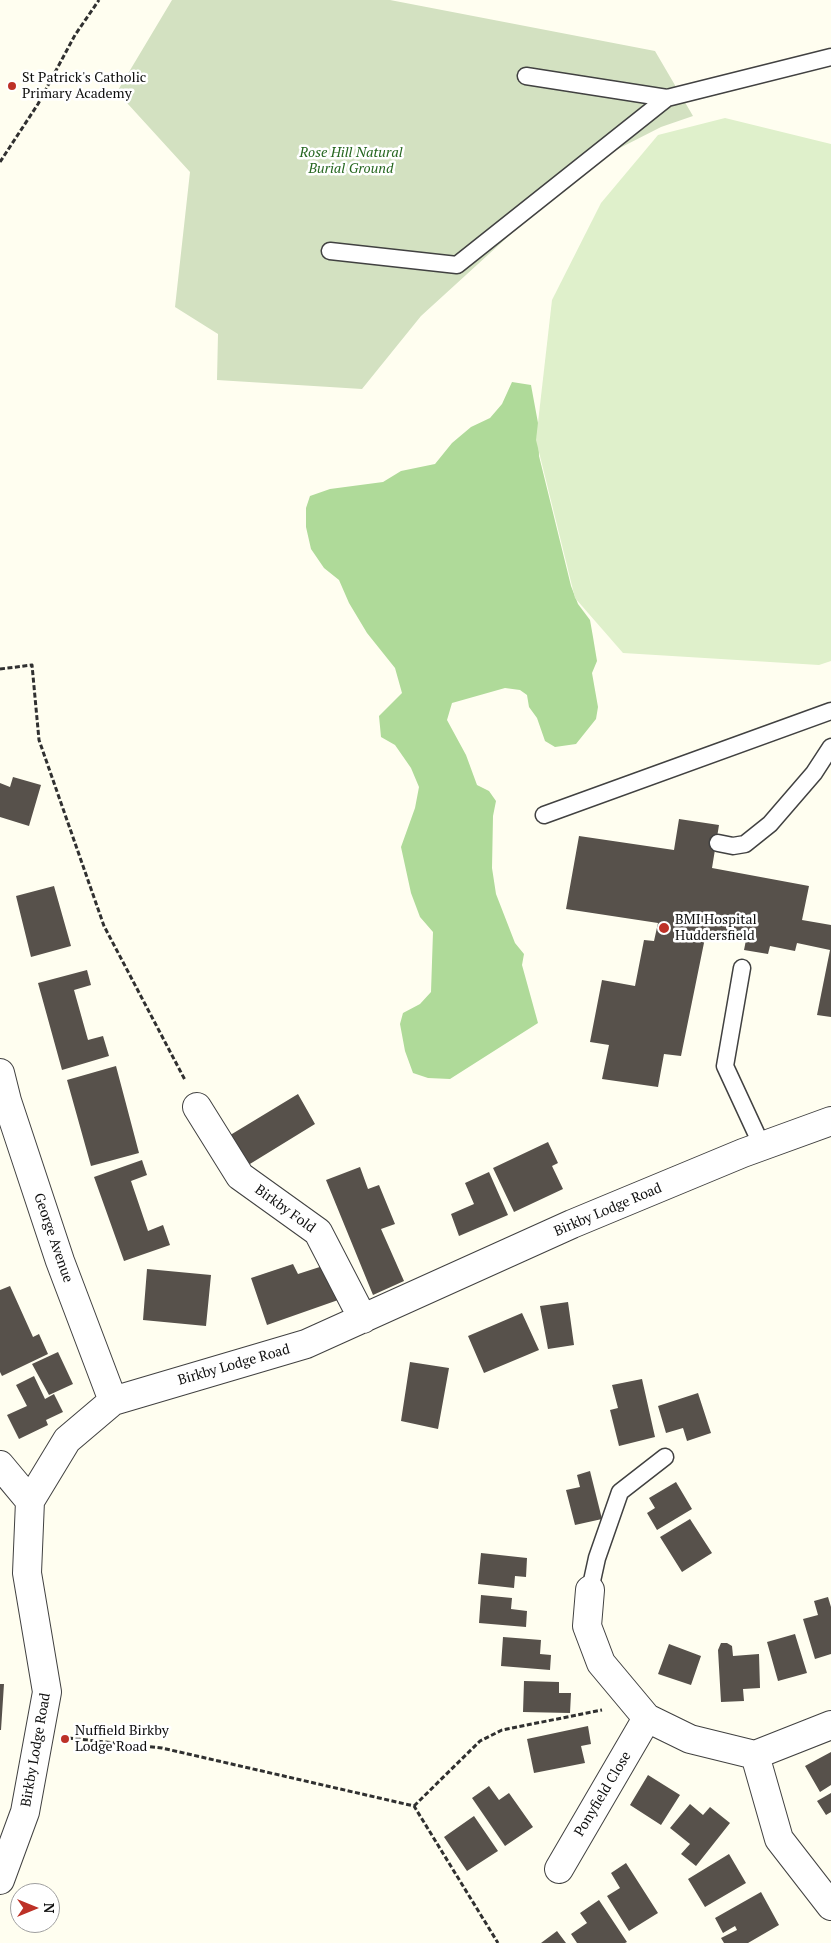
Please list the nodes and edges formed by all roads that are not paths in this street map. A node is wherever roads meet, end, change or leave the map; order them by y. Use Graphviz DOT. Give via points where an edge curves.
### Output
graph roads {
  1 [pos="831,57"];
  2 [pos="526,76"];
  3 [pos="667,98"];
  4 [pos="330,251"];
  5 [pos="831,711"];
  6 [pos="831,747"];
  7 [pos="544,815"];
  8 [pos="718,843"];
  9 [pos="742,968"];
  10 [pos="0,1072"];
  11 [pos="197,1107"];
  12 [pos="831,1121"];
  13 [pos="762,1146"];
  14 [pos="363,1319"];
  15 [pos="113,1401"];
  16 [pos="665,1457"];
  17 [pos="0,1465"];
  18 [pos="30,1501"];
  19 [pos="590,1590"];
  20 [pos="647,1718"];
  21 [pos="831,1725"];
  22 [pos="755,1756"];
  23 [pos="559,1869"];
  24 [pos="0,1880"];
  25 [pos="831,1906"];
  1 -- 3 [label="lane"];
  2 -- 3 [label="lane"];
  3 -- 4 [label="lane" via="457,264"];
  5 -- 7 [label="lane"];
  6 -- 8 [label="lane" via="814,773 770,824 745,844"];
  9 -- 13 [label="lane" via="725,1066"];
  10 -- 15 [label="street, George Avenue" via="60,1261"];
  11 -- 14 [label="street, Birkby Fold" via="240,1176 318,1232"];
  12 -- 13 [label="street, Birkby Lodge Road"];
  13 -- 14 [label="street, Birkby Lodge Road" via="572,1224"];
  14 -- 15 [label="street, Birkby Lodge Road" via="306,1344"];
  15 -- 18 [label="street, Birkby Lodge Road" via="67,1440"];
  16 -- 19 [label="lane" via="620,1492 597,1558"];
  17 -- 18 [label="street"];
  18 -- 24 [label="street, Birkby Lodge Road" via="26,1573 48,1692 26,1812"];
  19 -- 20 [label="street" via="587,1626 601,1663"];
  20 -- 22 [label="street" via="690,1739"];
  20 -- 23 [label="street, Ponyfield Close"];
  21 -- 22 [label="street"];
  22 -- 25 [label="street" via="779,1839"];
}
